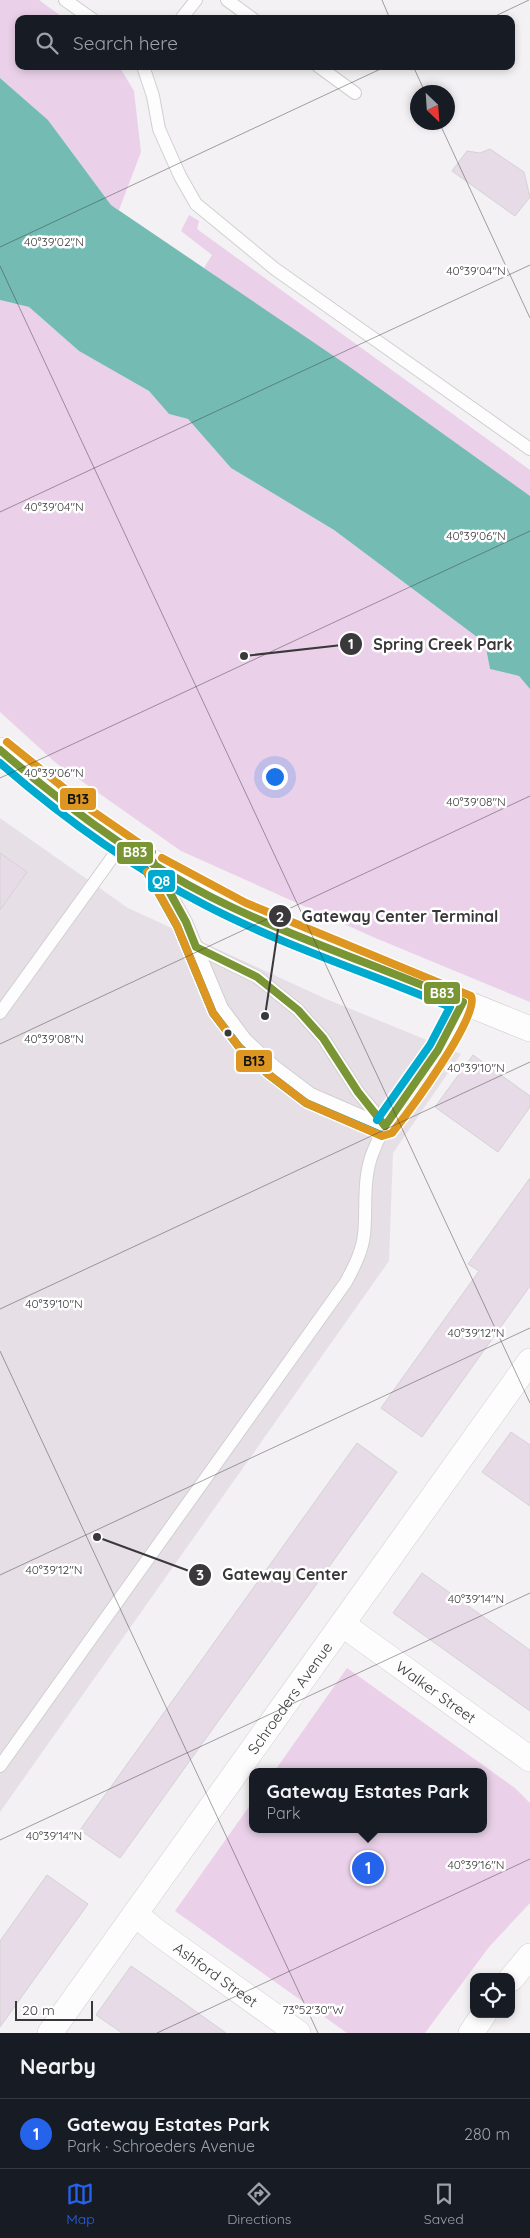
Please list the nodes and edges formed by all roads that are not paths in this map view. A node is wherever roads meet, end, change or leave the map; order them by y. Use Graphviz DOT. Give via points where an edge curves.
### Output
graph roads {
  1 [pos="65,0"];
  2 [pos="196,0"];
  3 [pos="227,0"];
  4 [pos="86,15"];
  5 [pos="184,15"];
  6 [pos="248,15"];
  7 [pos="144,70"];
  8 [pos="323,70"];
  9 [pos="355,93"];
  10 [pos="530,449"];
  11 [pos="0,750"];
  12 [pos="122,844"];
  13 [pos="153,862"];
  14 [pos="196,947"];
  15 [pos="463,1002"];
  16 [pos="0,1013"];
  17 [pos="530,1029"];
  18 [pos="385,1126"];
  19 [pos="530,1361"];
  20 [pos="522,1389"];
  21 [pos="342,1624"];
  22 [pos="530,1759"];
  23 [pos="0,1766"];
  24 [pos="135,1914"];
  25 [pos="530,1956"];
  26 [pos="515,1974"];
  27 [pos="481,2018"];
  28 [pos="50,2033"];
  29 [pos="298,2033"];
  30 [pos="471,2033"];
  1 -- 4 [label="lane"];
  2 -- 5 [label="lane"];
  3 -- 6 [label="lane"];
  7 -- 10 [label="lane" via="159,128 196,204 275,269"];
  8 -- 9 [label="lane"];
  11 -- 12 [label="street" via="63,802"];
  12 -- 13 [label="street"];
  12 -- 16 [label="lane"];
  13 -- 14 [label="lane"];
  13 -- 15 [label="street" via="242,912"];
  14 -- 18 [label="lane" via="257,977 298,1010 323,1038"];
  14 -- 18 [label="lane" via="222,1008 246,1040 311,1094"];
  15 -- 17 [label="street"];
  15 -- 18 [label="lane" via="440,1047"];
  18 -- 23 [label="lane" via="368,1167 364,1236 355,1266 346,1282"];
  19 -- 20 [label="street, Schroeders Avenue"];
  20 -- 21 [label="street, Schroeders Avenue"];
  21 -- 22 [label="street, Walker Street"];
  21 -- 24 [label="street, Schroeders Avenue"];
  24 -- 28 [label="street, Schroeders Avenue"];
  24 -- 29 [label="street, Ashford Street"];
  25 -- 26 [label="street"];
  27 -- 30 [label="street"];
}
